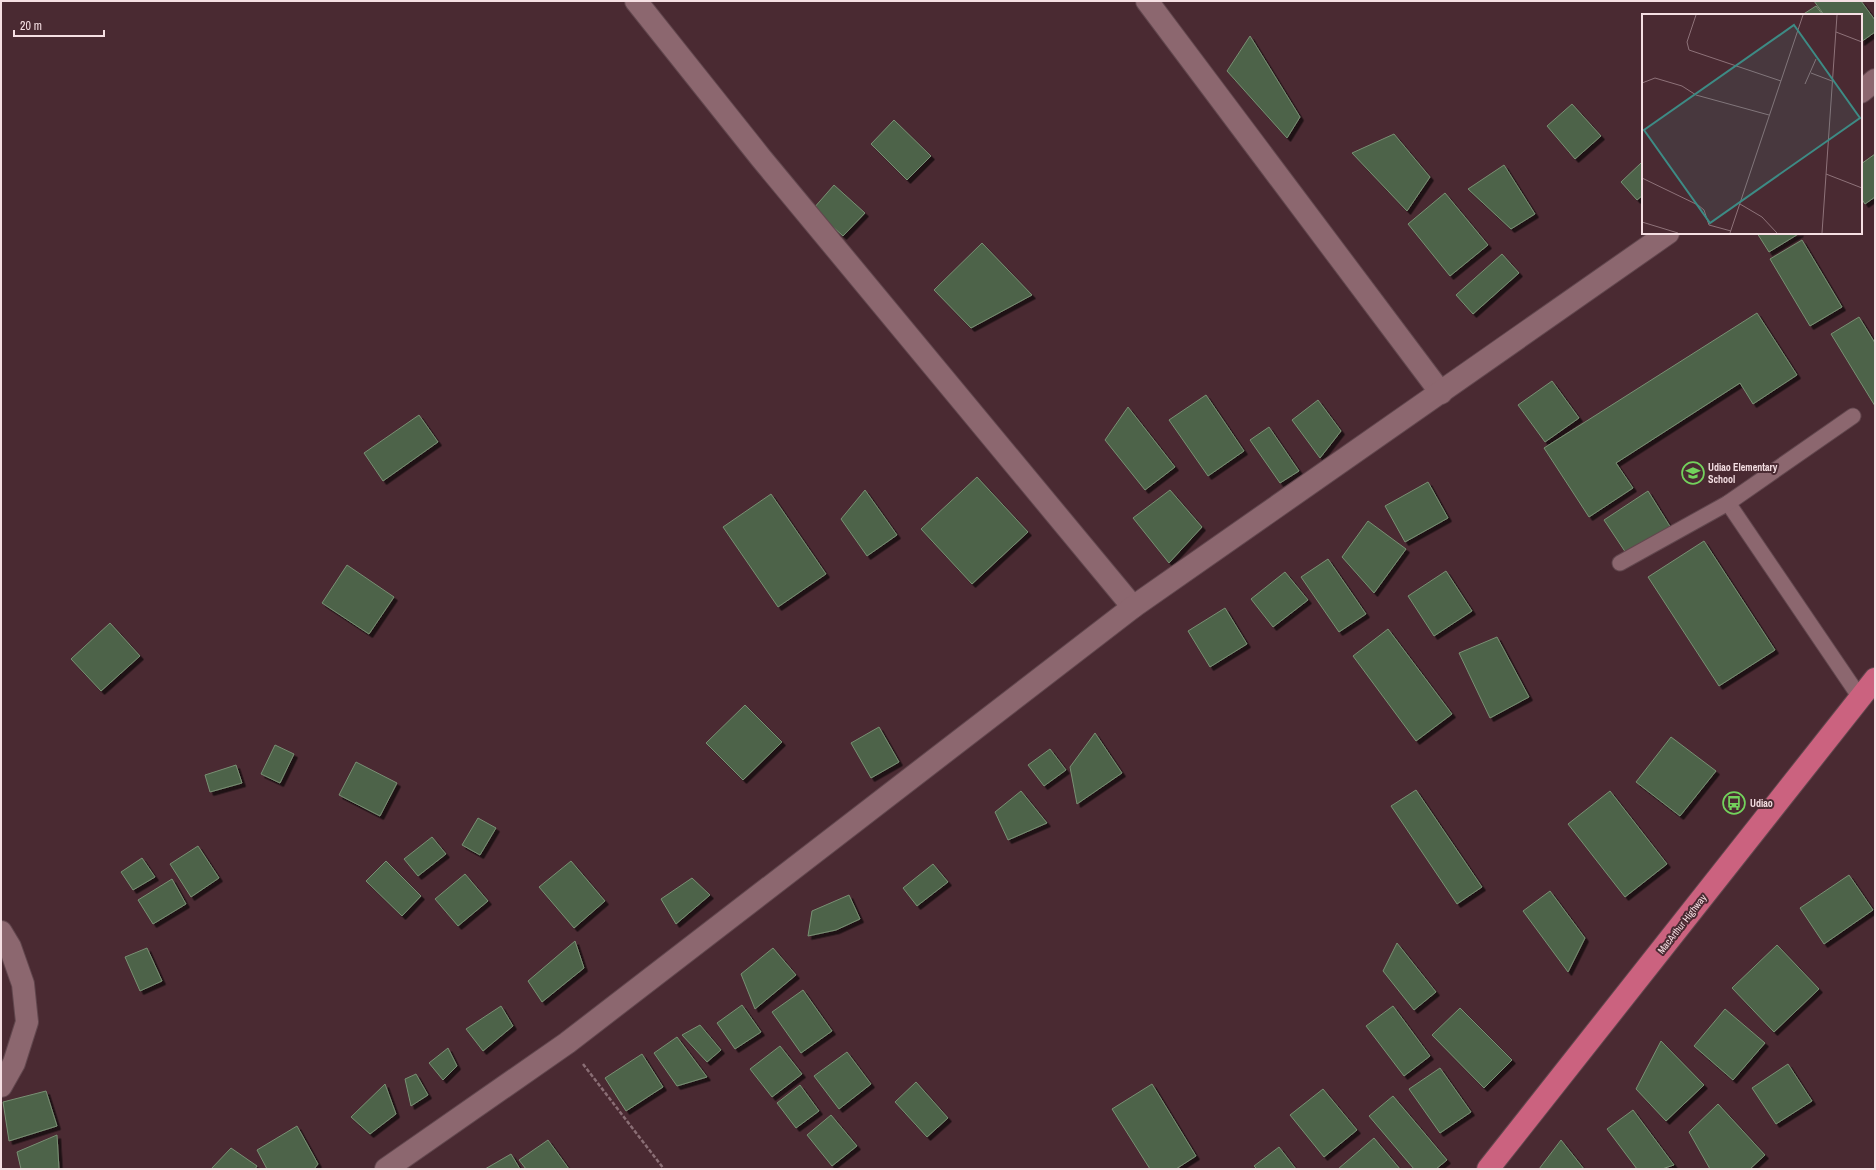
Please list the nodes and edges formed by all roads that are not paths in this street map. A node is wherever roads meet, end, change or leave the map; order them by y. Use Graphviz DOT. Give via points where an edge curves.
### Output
graph roads {
  1 [pos="636,1"];
  2 [pos="1147,1"];
  3 [pos="1875,80"];
  4 [pos="1862,91"];
  5 [pos="1667,234"];
  6 [pos="1441,394"];
  7 [pos="1853,416"];
  8 [pos="1728,503"];
  9 [pos="1620,563"];
  10 [pos="1133,607"];
  11 [pos="1875,679"];
  12 [pos="1861,699"];
  13 [pos="1,932"];
  14 [pos="1,1086"];
  15 [pos="386,1169"];
  16 [pos="1488,1169"];
  1 -- 10 [label="street" via="766,164"];
  2 -- 6 [label="street"];
  3 -- 4 [label="street"];
  5 -- 6 [label="street"];
  6 -- 10 [label="street"];
  7 -- 8 [label="lane"];
  8 -- 9 [label="lane"];
  8 -- 12 [label="lane"];
  10 -- 15 [label="street" via="567,1043"];
  11 -- 12 [label="highway, MacArthur Highway"];
  12 -- 16 [label="highway, MacArthur Highway"];
  13 -- 14 [label="street" via="10,947 23,984 27,1022 14,1063"];
}
